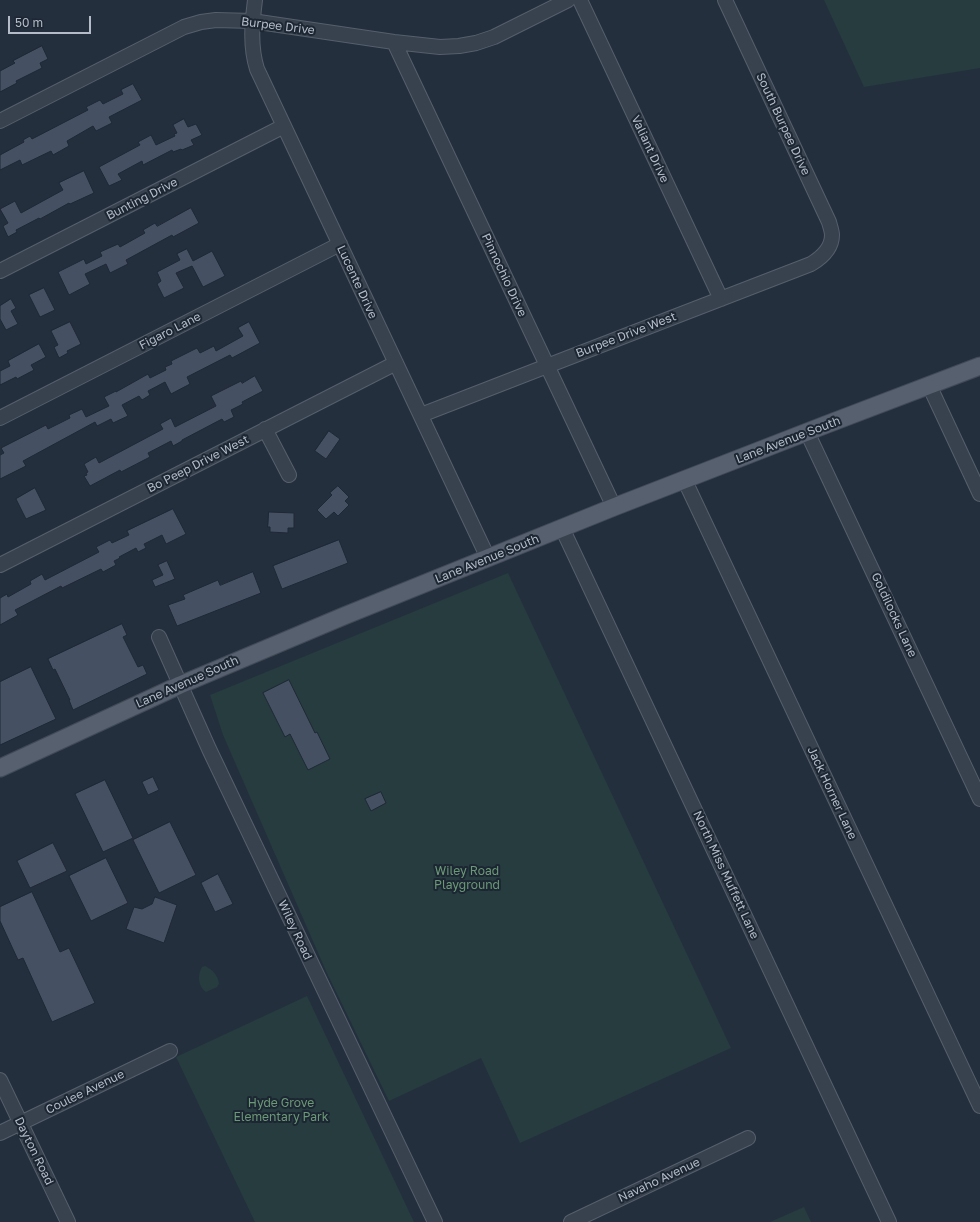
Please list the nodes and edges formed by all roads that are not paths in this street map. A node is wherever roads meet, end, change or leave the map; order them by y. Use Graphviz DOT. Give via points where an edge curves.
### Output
graph roads {
  1 [pos="255,0"];
  2 [pos="568,0"];
  3 [pos="580,0"];
  4 [pos="725,0"];
  5 [pos="252,21"];
  6 [pos="394,42"];
  7 [pos="0,121"];
  8 [pos="284,126"];
  9 [pos="340,244"];
  10 [pos="827,251"];
  11 [pos="0,271"];
  12 [pos="721,298"];
  13 [pos="396,363"];
  14 [pos="548,366"];
  15 [pos="980,366"];
  16 [pos="929,385"];
  17 [pos="421,416"];
  18 [pos="0,418"];
  19 [pos="265,429"];
  20 [pos="808,432"];
  21 [pos="289,475"];
  22 [pos="685,480"];
  23 [pos="980,494"];
  24 [pos="614,507"];
  25 [pos="562,528"];
  26 [pos="488,558"];
  27 [pos="0,565"];
  28 [pos="159,637"];
  29 [pos="180,685"];
  30 [pos="0,768"];
  31 [pos="980,799"];
  32 [pos="170,1051"];
  33 [pos="0,1080"];
  34 [pos="980,1106"];
  35 [pos="20,1123"];
  36 [pos="0,1132"];
  37 [pos="748,1138"];
  38 [pos="68,1222"];
  39 [pos="435,1222"];
  40 [pos="571,1222"];
  41 [pos="889,1222"];
  1 -- 5 [label="street, Lucente Drive"];
  2 -- 6 [label="street, Burpee Drive" via="494,37 476,42 440,48"];
  3 -- 12 [label="street, Valiant Drive"];
  4 -- 10 [label="street, South Burpee Drive" via="829,222 832,237"];
  5 -- 6 [label="street, Burpee Drive"];
  5 -- 7 [label="street, Burpee Drive" via="216,20 184,27"];
  5 -- 8 [label="street, Lucente Drive" via="252,47 257,69"];
  6 -- 14 [label="street, Pinnochio Drive"];
  8 -- 9 [label="street, Lucente Drive"];
  8 -- 11 [label="street, Bunting Drive"];
  9 -- 13 [label="street, Lucente Drive"];
  9 -- 18 [label="street, Figaro Lane"];
  10 -- 12 [label="street, Burpee Drive West" via="811,264"];
  12 -- 14 [label="street, Burpee Drive West"];
  13 -- 17 [label="street, Lucente Drive"];
  13 -- 19 [label="street, Bo Peep Drive West"];
  14 -- 17 [label="street, Burpee Drive West"];
  14 -- 24 [label="street, Pinnochio Drive"];
  15 -- 16 [label="main road, Lane Avenue South"];
  16 -- 20 [label="main road, Lane Avenue South"];
  16 -- 23 [label="street"];
  17 -- 26 [label="street, Lucente Drive"];
  19 -- 21 [label="street"];
  19 -- 27 [label="street, Bo Peep Drive West"];
  20 -- 22 [label="main road, Lane Avenue South"];
  20 -- 31 [label="street, Goldilocks Lane"];
  22 -- 24 [label="main road, Lane Avenue South"];
  22 -- 34 [label="street, Jack Horner Lane"];
  24 -- 25 [label="main road, Lane Avenue South"];
  25 -- 26 [label="main road, Lane Avenue South"];
  25 -- 41 [label="street, North Miss Muffett Lane"];
  26 -- 29 [label="main road, Lane Avenue South"];
  28 -- 29 [label="street, Wiley Road"];
  29 -- 30 [label="main road, Lane Avenue South"];
  29 -- 39 [label="street, Wiley Road"];
  32 -- 35 [label="street, Coulee Avenue"];
  33 -- 35 [label="street, Dayton Road"];
  35 -- 36 [label="street, Coulee Avenue"];
  35 -- 38 [label="street, Dayton Road"];
  37 -- 40 [label="street, Navaho Avenue"];
}
